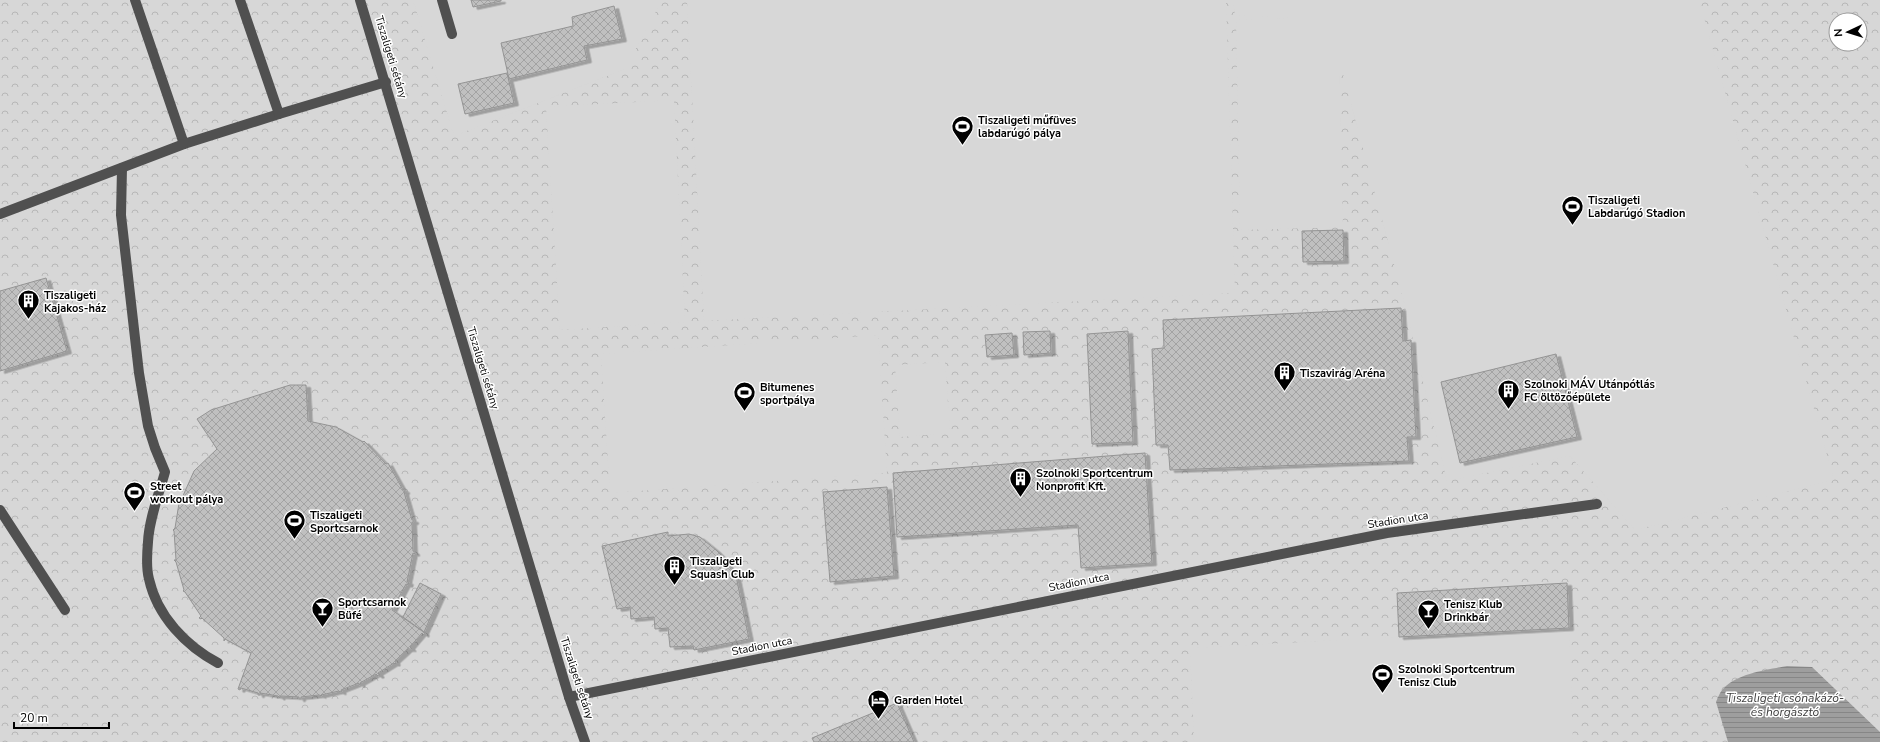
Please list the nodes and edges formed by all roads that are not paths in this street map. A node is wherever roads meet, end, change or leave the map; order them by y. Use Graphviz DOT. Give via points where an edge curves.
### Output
graph roads {
  1 [pos="135,0"];
  2 [pos="240,0"];
  3 [pos="360,0"];
  4 [pos="442,0"];
  5 [pos="452,34"];
  6 [pos="386,82"];
  7 [pos="279,114"];
  8 [pos="184,144"];
  9 [pos="122,168"];
  10 [pos="0,214"];
  11 [pos="1597,504"];
  12 [pos="0,510"];
  13 [pos="65,610"];
  14 [pos="218,663"];
  15 [pos="568,697"];
  16 [pos="585,742"];
  1 -- 8 [label="street"];
  2 -- 7 [label="street"];
  3 -- 6 [label="street, Tiszaligeti sétány"];
  4 -- 5 [label="street"];
  6 -- 7 [label="street"];
  6 -- 15 [label="street, Tiszaligeti sétány"];
  7 -- 8 [label="street"];
  8 -- 9 [label="street"];
  9 -- 10 [label="street"];
  9 -- 14 [label="street" via="121,215 139,373 148,426 165,472 148,542 148,579 160,608 180,635 200,653"];
  11 -- 15 [label="street, Stadion utca" via="1388,533"];
  12 -- 13 [label="street"];
  15 -- 16 [label="street, Tiszaligeti sétány"];
}
